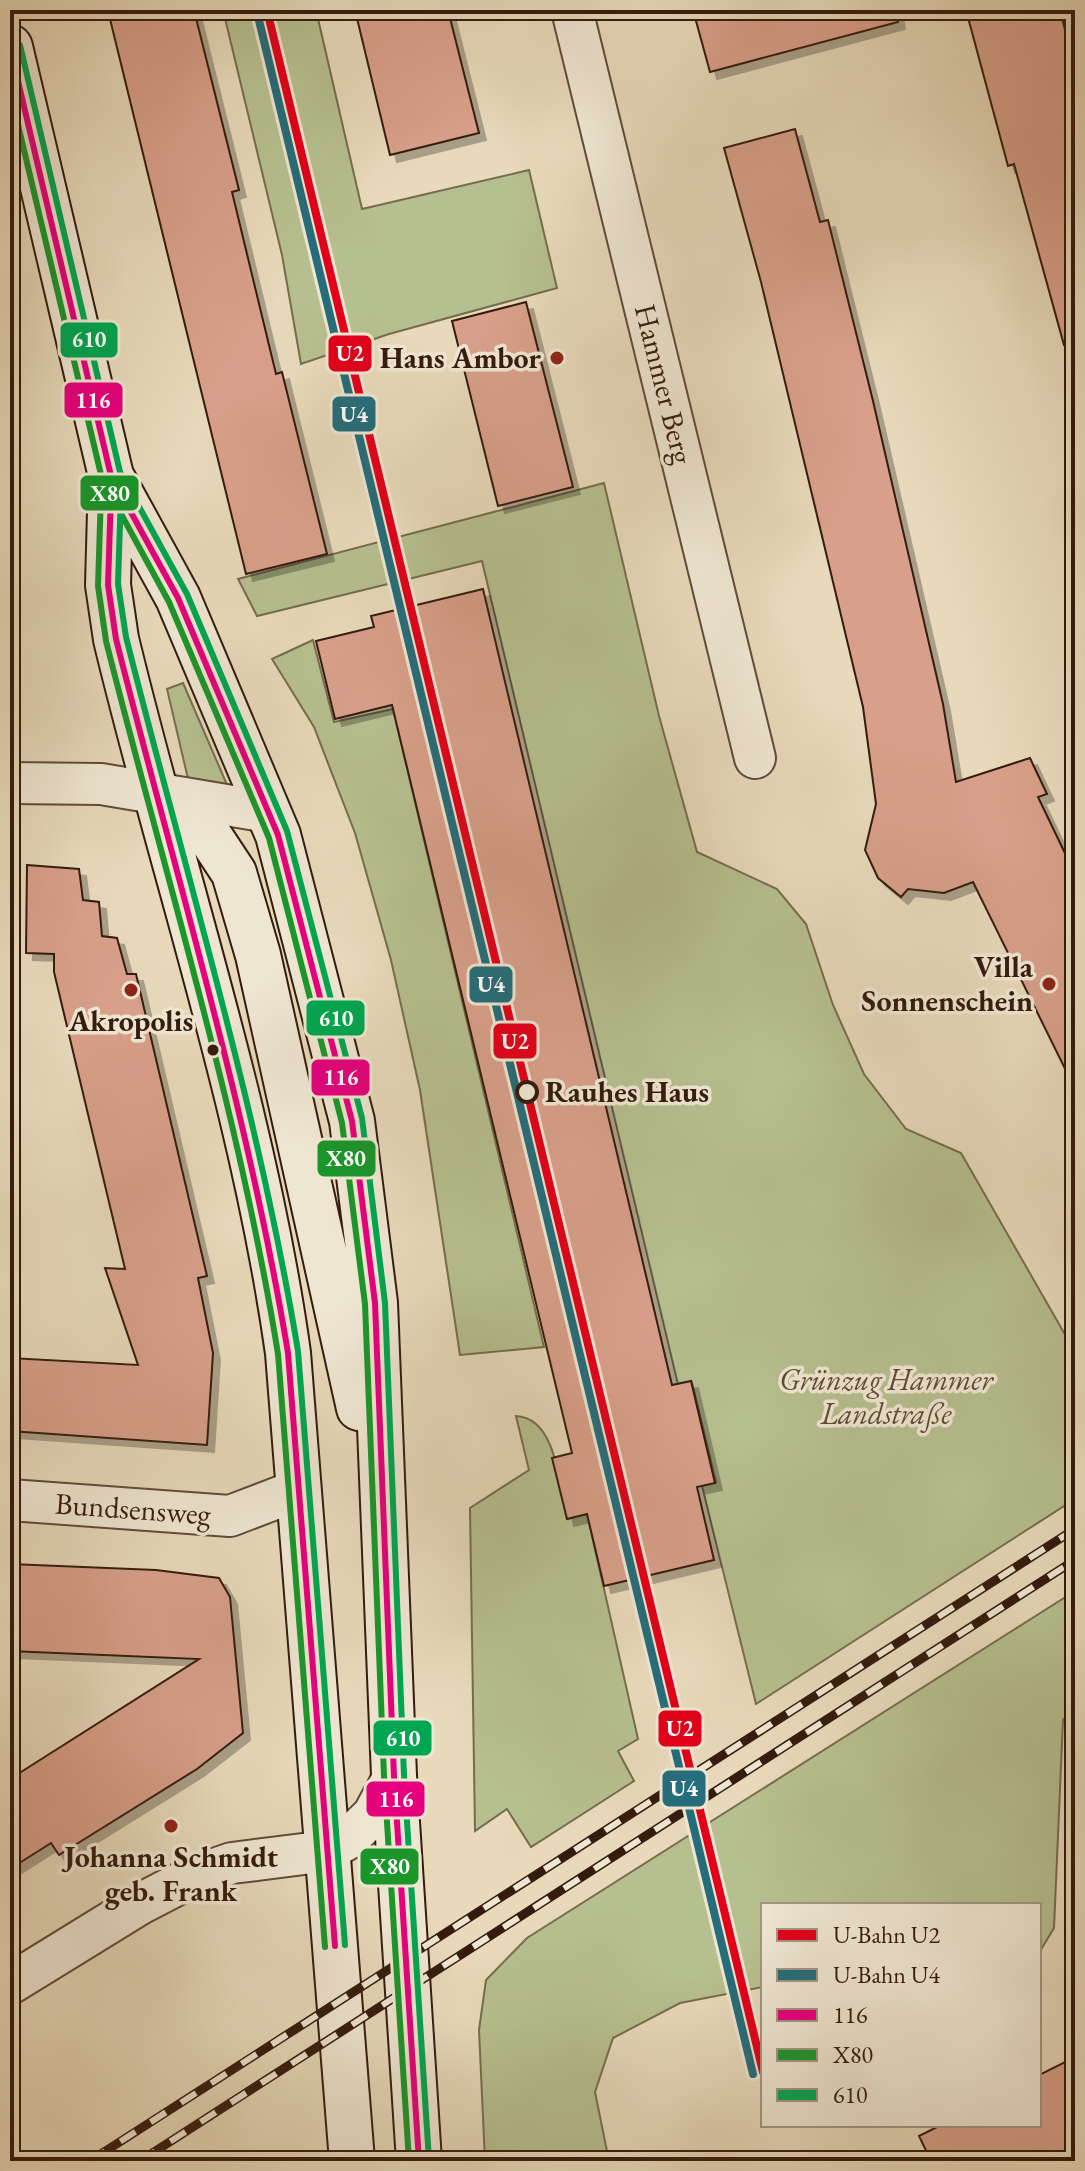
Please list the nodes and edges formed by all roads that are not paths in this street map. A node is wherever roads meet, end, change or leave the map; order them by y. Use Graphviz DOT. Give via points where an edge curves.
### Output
graph roads {
  1 [pos="572,10"];
  2 [pos="10,47"];
  3 [pos="111,476"];
  4 [pos="755,758"];
  5 [pos="10,783"];
  6 [pos="156,791"];
  7 [pos="268,812"];
  8 [pos="298,1490"];
  9 [pos="10,1500"];
  10 [pos="384,1520"];
  11 [pos="394,1776"];
  12 [pos="327,1851"];
  13 [pos="10,1984"];
  14 [pos="352,2161"];
  15 [pos="419,2161"];
  1 -- 4 [label="street, Hammer Berg"];
  2 -- 3 [label="main road"];
  3 -- 6 [label="main road" via="108,585 116,639"];
  3 -- 7 [label="main road" via="178,598"];
  5 -- 6 [label="street"];
  6 -- 7 [label="street"];
  6 -- 8 [label="main road" via="278,1284"];
  6 -- 10 [label="main road" via="199,820 234,873 258,955"];
  7 -- 10 [label="main road" via="352,1121 375,1303"];
  8 -- 9 [label="street, Bundsensweg" via="230,1516"];
  8 -- 12 [label="main road"];
  10 -- 11 [label="main road"];
  11 -- 12 [label="street" via="373,1815"];
  11 -- 15 [label="main road"];
  12 -- 13 [label="street" via="232,1863 192,1877"];
  12 -- 14 [label="main road"];
}
